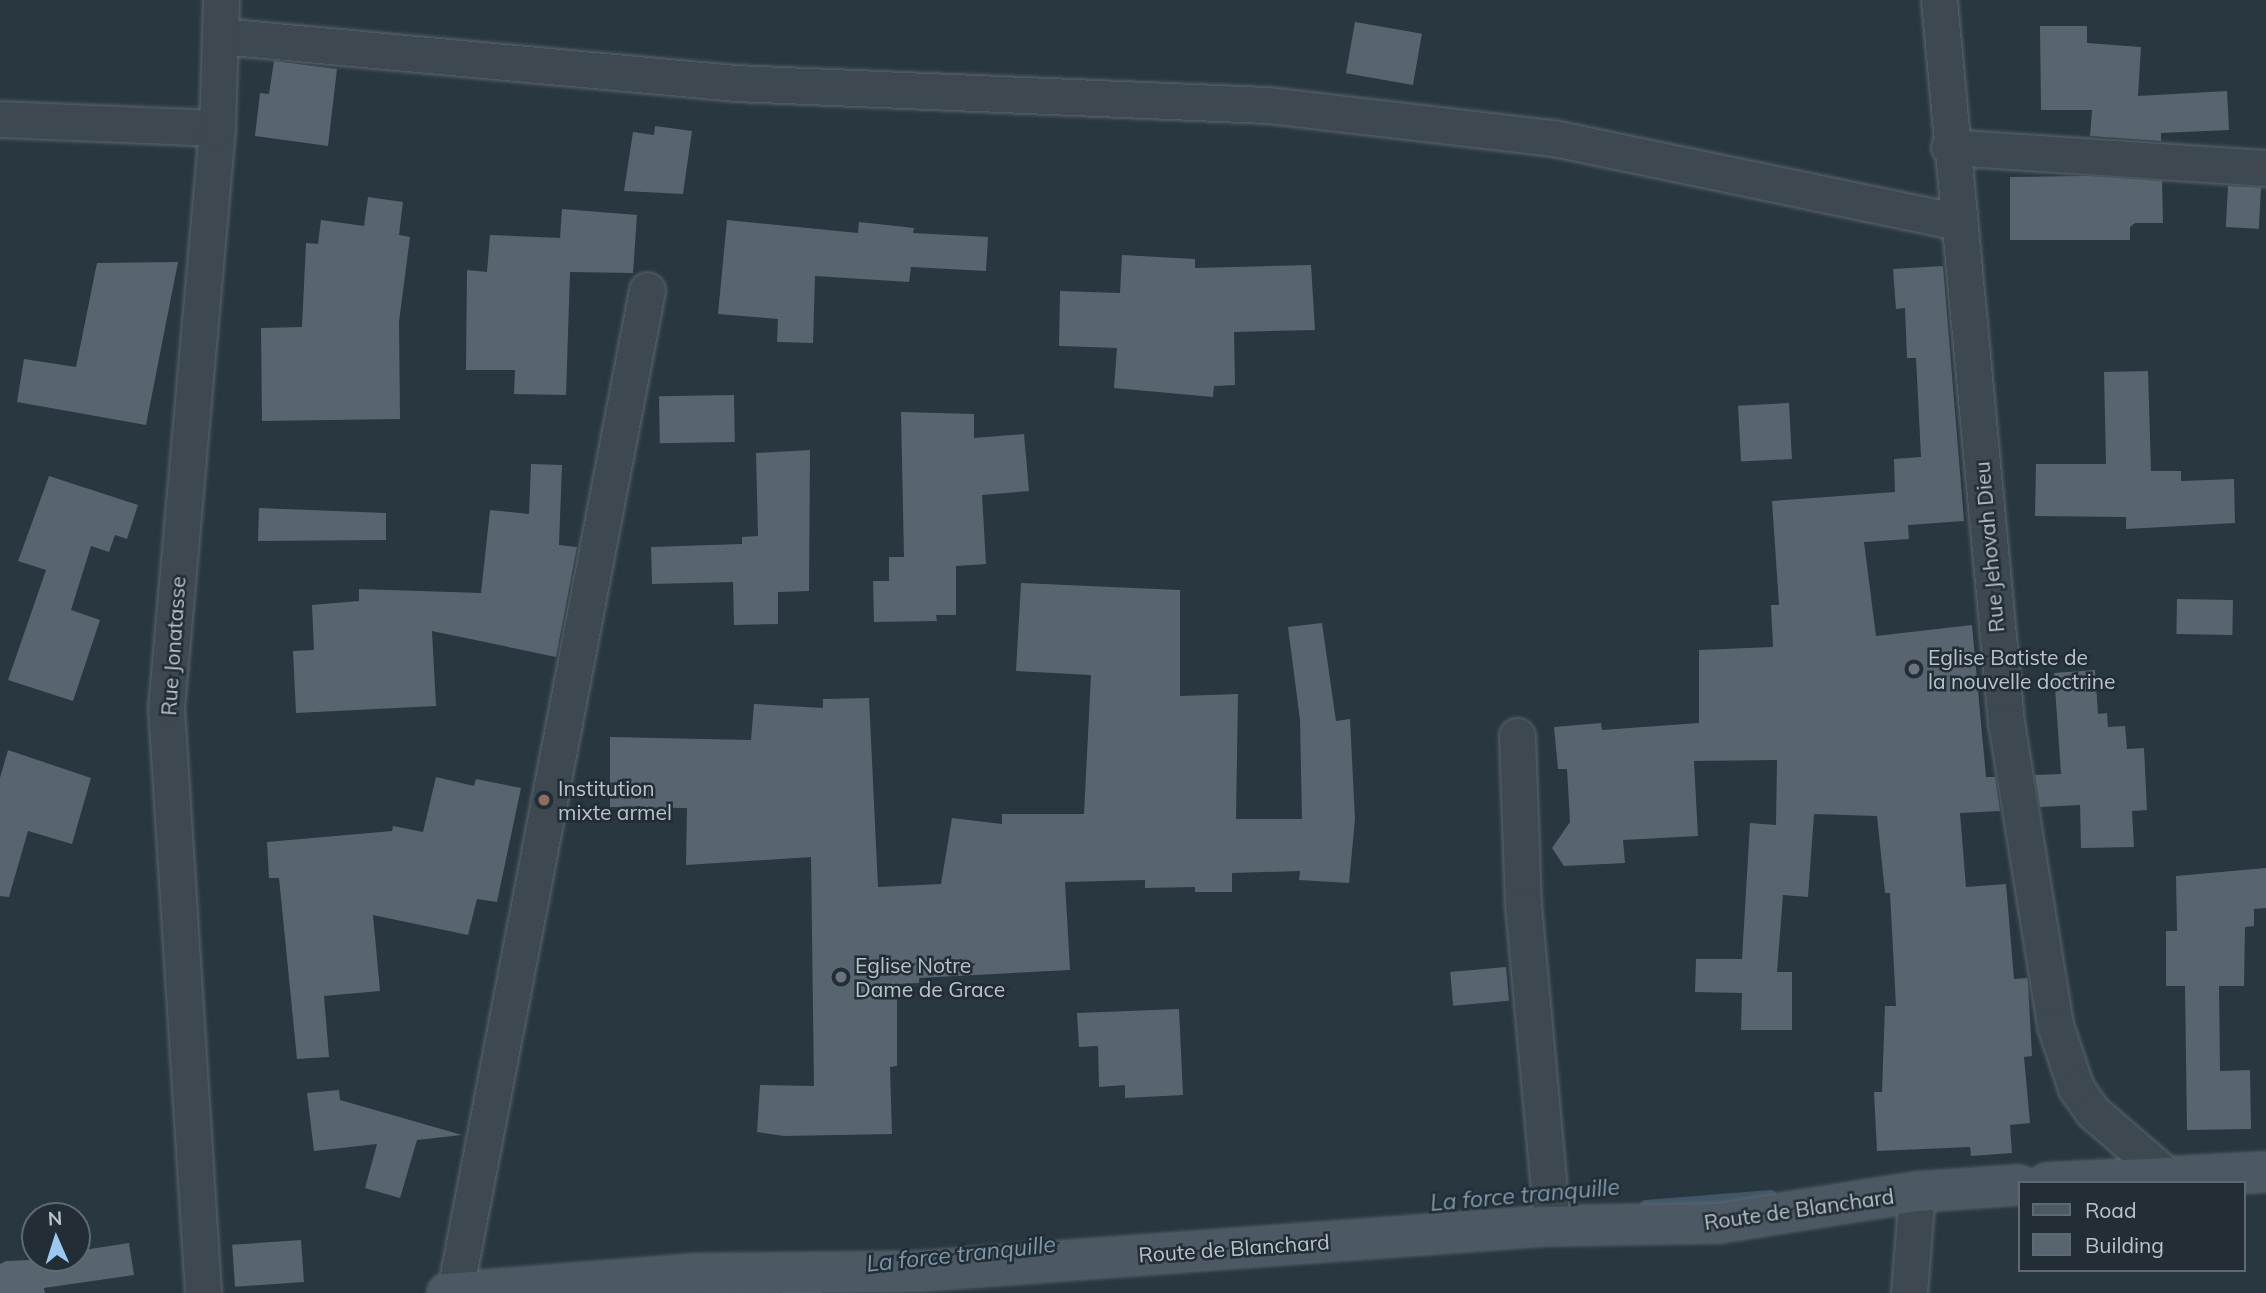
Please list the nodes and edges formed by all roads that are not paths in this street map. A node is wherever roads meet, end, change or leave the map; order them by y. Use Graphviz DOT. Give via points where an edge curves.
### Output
graph roads {
  1 [pos="221,0"];
  2 [pos="1939,0"];
  3 [pos="220,36"];
  4 [pos="0,118"];
  5 [pos="218,128"];
  6 [pos="1950,146"];
  7 [pos="2266,168"];
  8 [pos="1958,222"];
  9 [pos="647,290"];
  10 [pos="1517,736"];
  11 [pos="2266,1172"];
  12 [pos="2166,1175"];
  13 [pos="2077,1181"];
  14 [pos="2018,1185"];
  15 [pos="1917,1192"];
  16 [pos="1552,1226"];
  17 [pos="920,1282"];
  18 [pos="451,1292"];
  19 [pos="203,1293"];
  20 [pos="1909,1293"];
  1 -- 3 [label="street, Rue Jonatasse"];
  2 -- 6 [label="street, Rue Jehovah Dieu"];
  3 -- 5 [label="street, Rue Jonatasse"];
  3 -- 8 [label="street" via="735,83 1267,105 1553,138"];
  4 -- 5 [label="street"];
  5 -- 19 [label="street, Rue Jonatasse" via="166,708"];
  6 -- 7 [label="street"];
  6 -- 8 [label="street, Rue Jehovah Dieu"];
  8 -- 12 [label="street, Rue Jehovah Dieu" via="2006,722 2055,1025 2076,1088 2093,1112"];
  9 -- 18 [label="street"];
  10 -- 16 [label="street" via="1523,905"];
  11 -- 12 [label="street"];
  12 -- 13 [label="street"];
  14 -- 15 [label="street, Route de Blanchard"];
  15 -- 16 [label="street, Route de Blanchard" via="1719,1223"];
  15 -- 20 [label="street"];
  16 -- 17 [label="street, Route de Blanchard"];
  17 -- 18 [label="street, Route de Blanchard" via="692,1274"];
}
